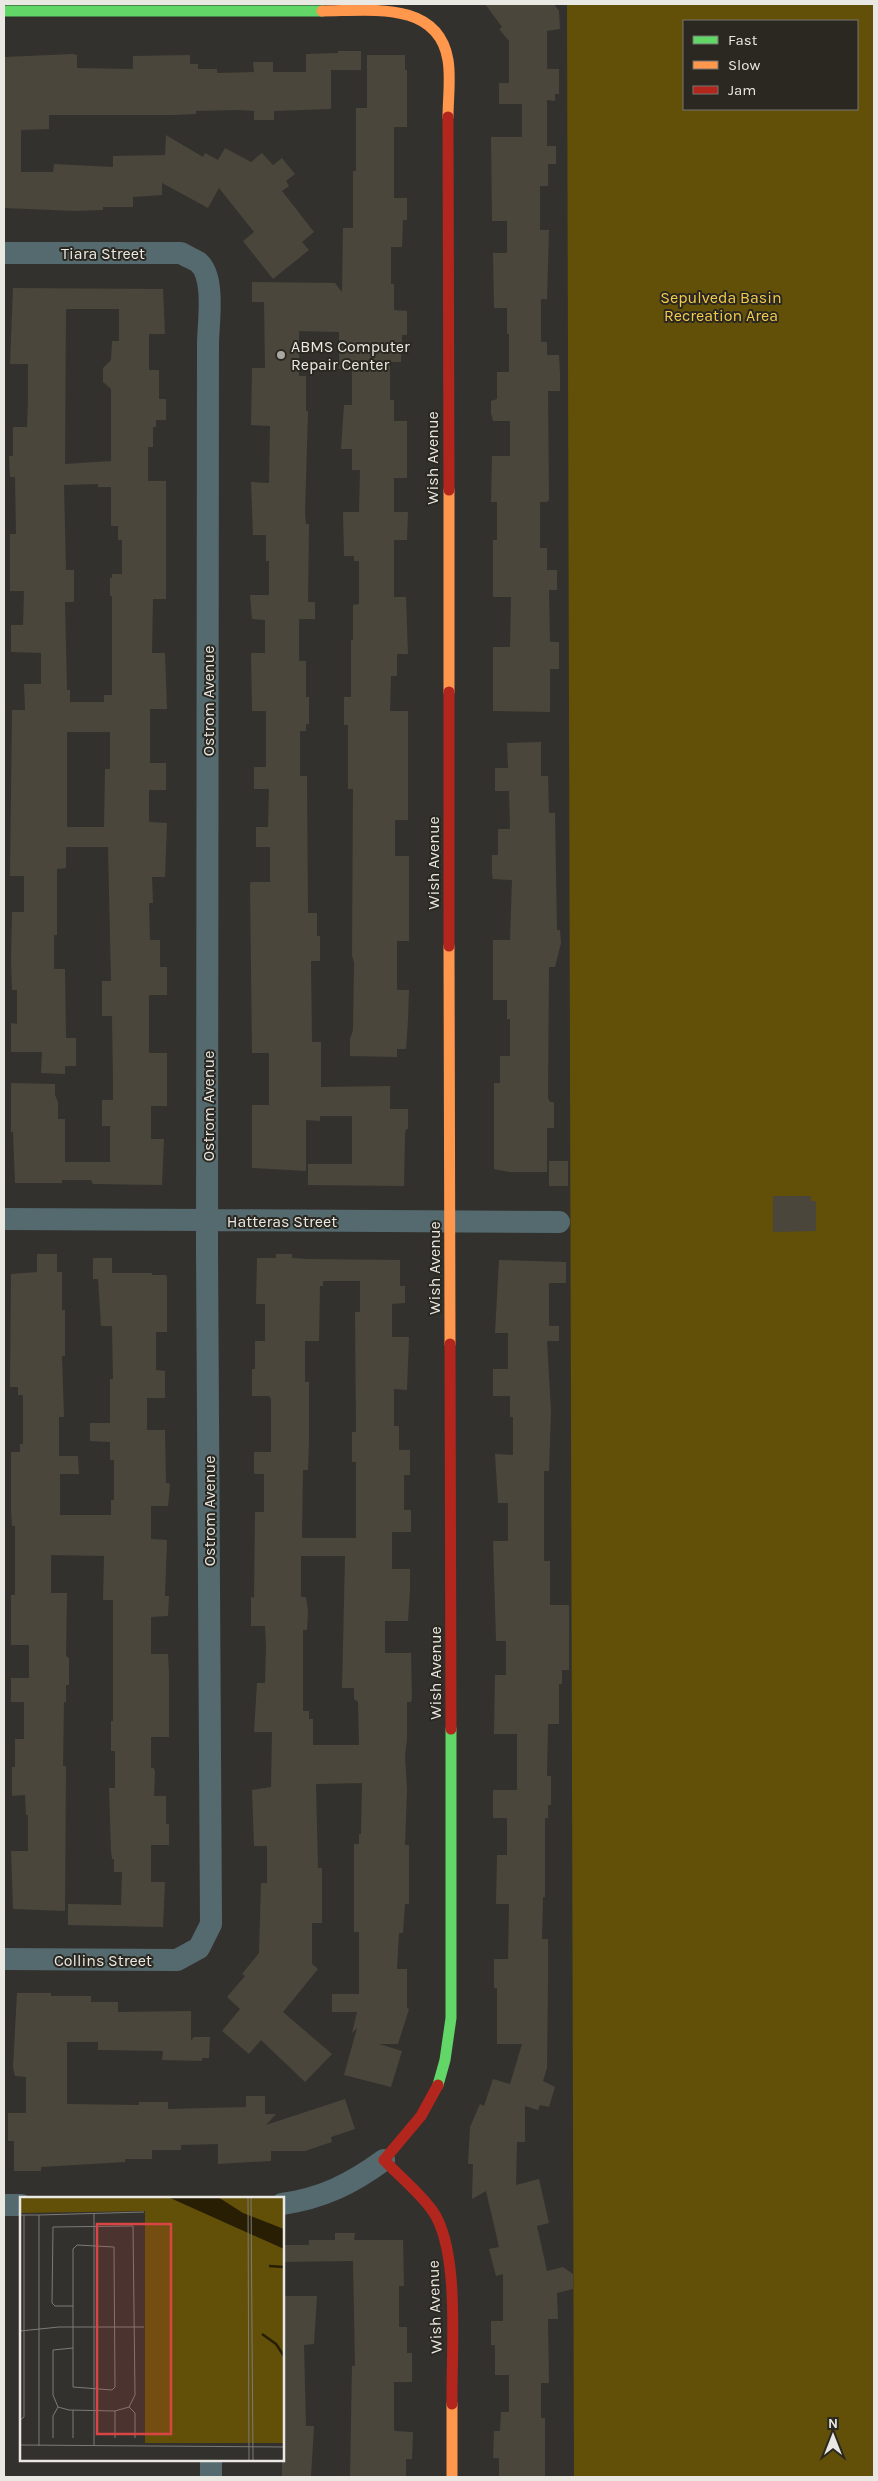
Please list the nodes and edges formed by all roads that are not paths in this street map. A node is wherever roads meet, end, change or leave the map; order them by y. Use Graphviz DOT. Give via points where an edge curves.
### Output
graph roads {
  1 [pos="4,11"];
  2 [pos="4,253"];
  3 [pos="200,263"];
  4 [pos="4,1219"];
  5 [pos="208,1221"];
  6 [pos="451,1221"];
  7 [pos="559,1222"];
  8 [pos="199,1948"];
  9 [pos="4,1959"];
  10 [pos="384,2160"];
  11 [pos="284,2204"];
  12 [pos="4,2205"];
  13 [pos="20,2205"];
  14 [pos="211,2461"];
  15 [pos="211,2477"];
  16 [pos="452,2477"];
  1 -- 6 [label="street, Wish Avenue" via="398,12 413,13 430,21 442,37 448,60"];
  2 -- 3 [label="street, Tiara Street" via="180,253"];
  3 -- 5 [label="street, Ostrom Avenue" via="207,277 210,296"];
  4 -- 5 [label="street, Hatteras Street"];
  5 -- 6 [label="street, Hatteras Street"];
  5 -- 8 [label="street, Ostrom Avenue" via="211,1924"];
  6 -- 7 [label="street, Hatteras Street"];
  6 -- 10 [label="street, Wish Avenue" via="451,2018 446,2056 432,2098 412,2129"];
  8 -- 9 [label="street, Collins Street" via="177,1960"];
  10 -- 11 [label="street" via="356,2180 324,2195"];
  10 -- 16 [label="street, Wish Avenue" via="432,2210 446,2240 451,2268"];
  12 -- 13 [label="street"];
  14 -- 15 [label="street"];
}
